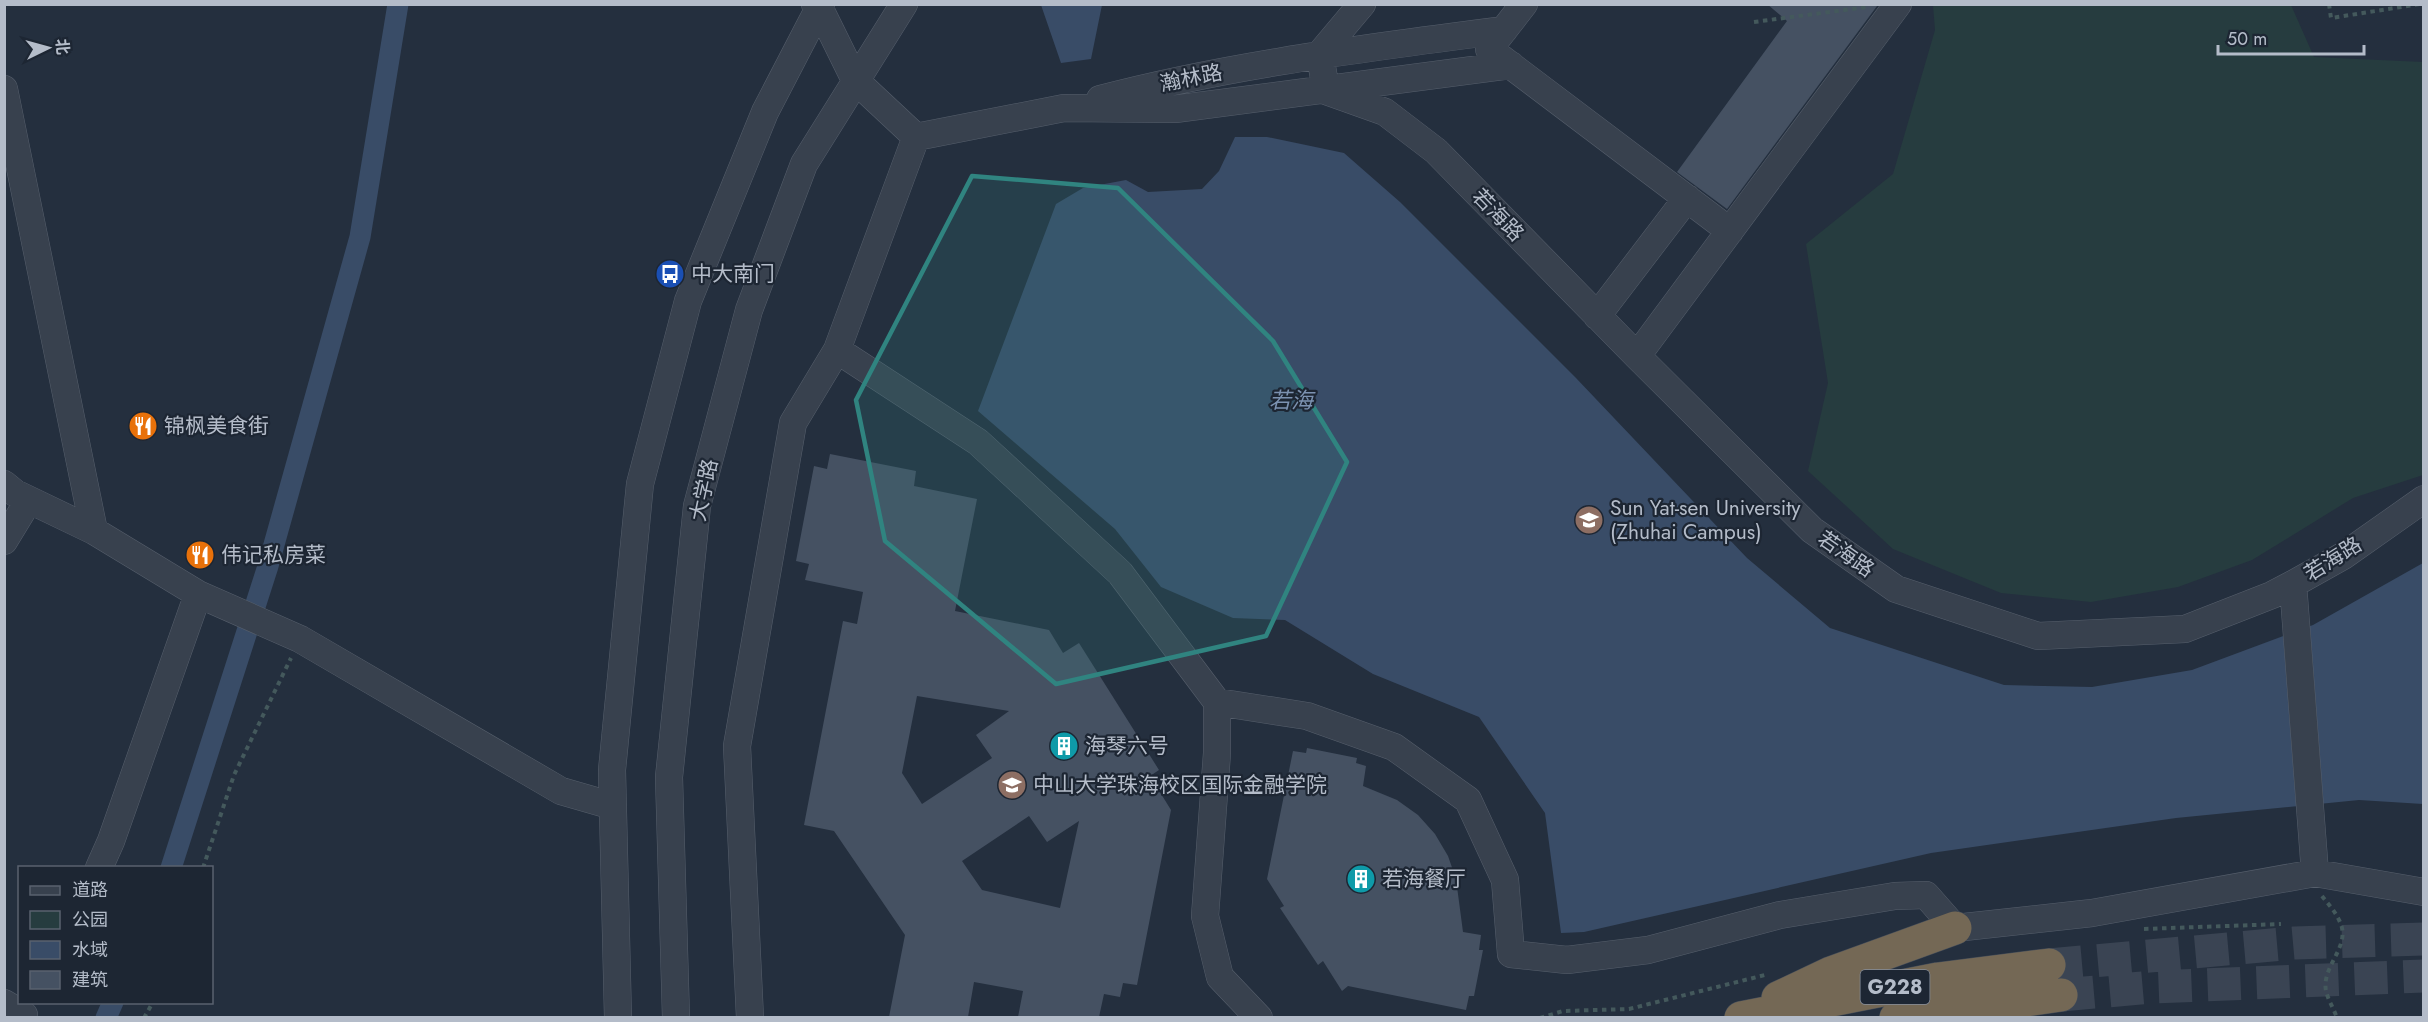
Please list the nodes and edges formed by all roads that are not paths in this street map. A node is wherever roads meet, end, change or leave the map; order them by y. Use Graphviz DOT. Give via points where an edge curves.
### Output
graph roads {
  1 [pos="904,4"];
  2 [pos="1362,4"];
  3 [pos="1524,4"];
  4 [pos="818,5"];
  5 [pos="1886,5"];
  6 [pos="1504,30"];
  7 [pos="1320,54"];
  8 [pos="1511,65"];
  9 [pos="855,80"];
  10 [pos="4,89"];
  11 [pos="1326,90"];
  12 [pos="1064,108"];
  13 [pos="916,137"];
  14 [pos="1687,198"];
  15 [pos="1730,231"];
  16 [pos="1597,316"];
  17 [pos="837,350"];
  18 [pos="1637,356"];
  19 [pos="4,484"];
  20 [pos="2424,499"];
  21 [pos="30,500"];
  22 [pos="94,531"];
  23 [pos="4,541"];
  24 [pos="2293,584"];
  25 [pos="198,594"];
  26 [pos="1217,702"];
  27 [pos="613,806"];
  28 [pos="99,866"];
  29 [pos="2315,873"];
  30 [pos="2424,892"];
  31 [pos="1955,928"];
  32 [pos="2049,965"];
  33 [pos="2061,995"];
  34 [pos="618,1017"];
  35 [pos="676,1017"];
  36 [pos="750,1017"];
  37 [pos="1259,1017"];
  38 [pos="1740,1017"];
  39 [pos="1896,1017"];
  1 -- 9 [label="street, 大学路"];
  2 -- 7 [label="street"];
  3 -- 6 [label="street"];
  4 -- 9 [label="street"];
  4 -- 27 [label="street" via="765,112 688,302 640,484 612,770"];
  5 -- 15 [label="street"];
  6 -- 7 [label="street, 瀚林路"];
  6 -- 8 [label="street" via="1489,49"];
  7 -- 11 [label="street"];
  7 -- 12 [label="street, 瀚林路" via="1173,80"];
  8 -- 11 [label="street"];
  8 -- 14 [label="street"];
  9 -- 13 [label="street"];
  9 -- 35 [label="street, 大学路" via="804,164 749,310 697,506 669,777"];
  10 -- 22 [label="street"];
  11 -- 12 [label="street" via="1175,109"];
  11 -- 16 [label="street, 若海路" via="1385,112 1436,151"];
  12 -- 13 [label="street"];
  13 -- 17 [label="street"];
  14 -- 15 [label="street"];
  14 -- 16 [label="street"];
  15 -- 18 [label="street"];
  16 -- 18 [label="street, 若海路"];
  17 -- 26 [label="street" via="978,441 1120,573"];
  17 -- 36 [label="street" via="793,423 737,746"];
  18 -- 24 [label="street, 若海路" via="1812,530 1896,589 2038,636 2185,629"];
  19 -- 21 [label="street"];
  20 -- 24 [label="street, 若海路" via="2343,556"];
  21 -- 22 [label="street"];
  21 -- 23 [label="street"];
  22 -- 25 [label="street"];
  24 -- 29 [label="street"];
  25 -- 27 [label="street" via="300,639 561,791"];
  25 -- 28 [label="street"];
  26 -- 31 [label="street" via="1307,716 1394,747 1468,800 1505,880 1511,954 1567,960 1648,950 1780,915 1895,896 1926,895"];
  26 -- 37 [label="street" via="1205,916 1220,977"];
  27 -- 34 [label="street"];
  29 -- 30 [label="street"];
  29 -- 31 [label="street" via="2092,913"];
  31 -- 38 [label="highway" via="1831,973"];
  32 -- 38 [label="highway, G228" via="1938,979"];
  33 -- 39 [label="highway, G228"];
}
